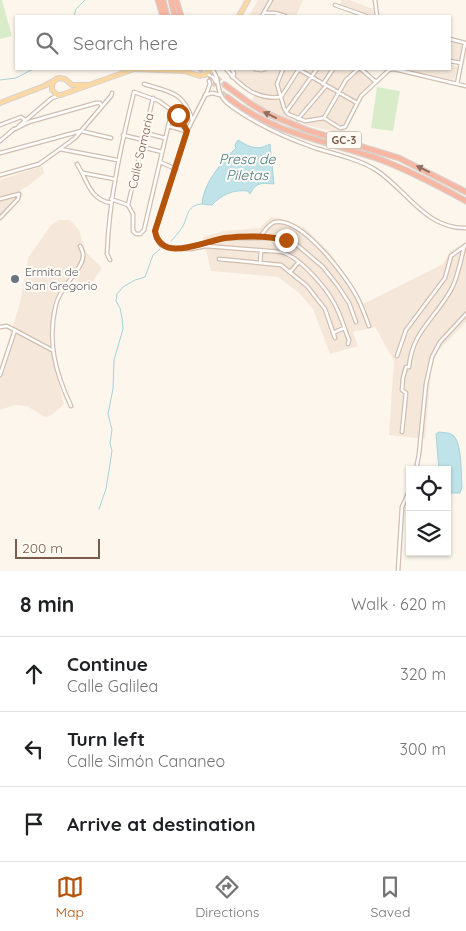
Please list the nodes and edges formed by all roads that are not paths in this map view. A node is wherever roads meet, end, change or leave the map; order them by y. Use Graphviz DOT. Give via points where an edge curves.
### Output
graph roads {
  1 [pos="158,0"];
  2 [pos="163,0"];
  3 [pos="171,0"];
  4 [pos="176,0"];
  5 [pos="248,0"];
  6 [pos="271,0"];
  7 [pos="375,0"];
  8 [pos="335,5"];
  9 [pos="163,15"];
  10 [pos="167,15"];
  11 [pos="175,15"];
  12 [pos="181,15"];
  13 [pos="240,15"];
  14 [pos="263,15"];
  15 [pos="282,15"];
  16 [pos="363,15"];
  17 [pos="377,15"];
  18 [pos="451,39"];
  19 [pos="451,61"];
  20 [pos="460,63"];
  21 [pos="167,70"];
  22 [pos="211,70"];
  23 [pos="212,70"];
  24 [pos="227,70"];
  25 [pos="232,70"];
  26 [pos="283,70"];
  27 [pos="298,70"];
  28 [pos="300,70"];
  29 [pos="315,70"];
  30 [pos="332,70"];
  31 [pos="358,70"];
  32 [pos="360,70"];
  33 [pos="389,70"];
  34 [pos="398,70"];
  35 [pos="186,71"];
  36 [pos="206,74"];
  37 [pos="200,76"];
  38 [pos="232,77"];
  39 [pos="311,77"];
  40 [pos="56,79"];
  41 [pos="209,81"];
  42 [pos="376,82"];
  43 [pos="68,83"];
  44 [pos="217,83"];
  45 [pos="144,84"];
  46 [pos="457,84"];
  47 [pos="90,85"];
  48 [pos="225,85"];
  49 [pos="324,85"];
  50 [pos="44,86"];
  51 [pos="466,86"];
  52 [pos="52,90"];
  53 [pos="112,93"];
  54 [pos="338,93"];
  55 [pos="65,94"];
  56 [pos="59,95"];
  57 [pos="205,95"];
  58 [pos="221,95"];
  59 [pos="227,97"];
  60 [pos="281,97"];
  61 [pos="153,98"];
  62 [pos="47,102"];
  63 [pos="0,103"];
  64 [pos="357,103"];
  65 [pos="102,106"];
  66 [pos="172,110"];
  67 [pos="36,111"];
  68 [pos="286,112"];
  69 [pos="298,118"];
  70 [pos="324,118"];
  71 [pos="40,119"];
  72 [pos="25,120"];
  73 [pos="192,121"];
  74 [pos="0,125"];
  75 [pos="168,126"];
  76 [pos="13,130"];
  77 [pos="187,131"];
  78 [pos="81,132"];
  79 [pos="145,133"];
  80 [pos="123,135"];
  81 [pos="66,136"];
  82 [pos="111,138"];
  83 [pos="165,138"];
  84 [pos="143,140"];
  85 [pos="0,141"];
  86 [pos="72,141"];
  87 [pos="142,146"];
  88 [pos="60,149"];
  89 [pos="162,152"];
  90 [pos="0,153"];
  91 [pos="117,160"];
  92 [pos="160,162"];
  93 [pos="77,164"];
  94 [pos="176,169"];
  95 [pos="83,173"];
  96 [pos="0,175"];
  97 [pos="114,179"];
  98 [pos="466,192"];
  99 [pos="0,199"];
  100 [pos="112,199"];
  101 [pos="466,201"];
  102 [pos="111,204"];
  103 [pos="128,205"];
  104 [pos="0,218"];
  105 [pos="466,228"];
  106 [pos="259,238"];
  107 [pos="80,246"];
  108 [pos="465,246"];
  109 [pos="184,248"];
  110 [pos="261,251"];
  111 [pos="219,259"];
  112 [pos="110,260"];
  113 [pos="260,262"];
  114 [pos="298,263"];
  115 [pos="290,271"];
  116 [pos="466,314"];
  117 [pos="356,322"];
  118 [pos="369,326"];
  119 [pos="0,327"];
  120 [pos="344,328"];
  121 [pos="15,330"];
  122 [pos="333,333"];
  123 [pos="335,338"];
  124 [pos="348,344"];
  125 [pos="52,350"];
  126 [pos="397,356"];
  127 [pos="0,376"];
  128 [pos="71,406"];
  129 [pos="402,432"];
  130 [pos="417,466"];
  131 [pos="406,498"];
  132 [pos="398,571"];
  1 -- 9 [label="highway"];
  2 -- 10 [label="highway"];
  3 -- 11 [label="highway"];
  4 -- 12 [label="highway"];
  5 -- 13 [label="main road"];
  6 -- 14 [label="street"];
  7 -- 17 [label="street"];
  8 -- 16 [label="street"];
  14 -- 15 [label="street"];
  18 -- 20 [label="street" via="465,42"];
  19 -- 20 [label="street"];
  20 -- 46 [label="street"];
  21 -- 35 [label="main road"];
  21 -- 47 [label="main road" via="134,70"];
  22 -- 36 [label="main road"];
  23 -- 44 [label="street"];
  24 -- 38 [label="street"];
  25 -- 38 [label="street"];
  26 -- 60 [label="street" via="277,82"];
  27 -- 60 [label="street"];
  28 -- 39 [label="street"];
  29 -- 39 [label="street"];
  30 -- 49 [label="street"];
  31 -- 54 [label="street"];
  32 -- 42 [label="street"];
  33 -- 42 [label="street"];
  34 -- 46 [label="street"];
  35 -- 37 [label="main road"];
  36 -- 37 [label="main road"];
  36 -- 41 [label="street"];
  36 -- 44 [label="street"];
  37 -- 41 [label="street"];
  38 -- 60 [label="street" via="266,98"];
  39 -- 49 [label="street"];
  39 -- 68 [label="street"];
  40 -- 43 [label="main road" via="65,79"];
  40 -- 50 [label="main road"];
  40 -- 52 [label="main road"];
  41 -- 57 [label="street"];
  42 -- 64 [label="street"];
  43 -- 47 [label="main road"];
  43 -- 55 [label="main road"];
  44 -- 58 [label="street"];
  45 -- 73 [label="street" via="172,91 186,103"];
  46 -- 51 [label="street"];
  47 -- 55 [label="main road"];
  98 -- 48 [label="highway, GC-3, one-way" via="399,158 277,118"];
  49 -- 54 [label="street"];
  49 -- 69 [label="street"];
  50 -- 52 [label="main road"];
  50 -- 63 [label="main road"];
  52 -- 56 [label="main road"];
  52 -- 62 [label="street"];
  53 -- 65 [label="street"];
  54 -- 64 [label="street"];
  54 -- 70 [label="street"];
  55 -- 56 [label="main road"];
  56 -- 62 [label="street"];
  57 -- 58 [label="street"];
  57 -- 73 [label="street"];
  58 -- 105 [label="street" via="240,112 273,131 367,164 385,176 429,217"];
  59 -- 101 [label="highway, GC-3" via="284,130 398,166"];
  60 -- 68 [label="street"];
  61 -- 66 [label="street"];
  61 -- 79 [label="street, Calle Samaria"];
  61 -- 80 [label="street" via="134,92"];
  62 -- 67 [label="street"];
  64 -- 70 [label="street" via="343,128"];
  65 -- 71 [label="street" via="96,103"];
  65 -- 78 [label="street"];
  66 -- 75 [label="street"];
  66 -- 77 [label="street"];
  67 -- 71 [label="street" via="34,116"];
  67 -- 72 [label="street"];
  68 -- 69 [label="street"];
  69 -- 70 [label="street" via="305,121"];
  71 -- 76 [label="street"];
  72 -- 74 [label="street" via="21,117"];
  72 -- 76 [label="street"];
  73 -- 77 [label="street"];
  75 -- 77 [label="street"];
  75 -- 83 [label="street"];
  76 -- 85 [label="street"];
  77 -- 94 [label="street"];
  78 -- 81 [label="street"];
  78 -- 82 [label="street"];
  78 -- 86 [label="street"];
  79 -- 83 [label="street"];
  79 -- 84 [label="street, Calle Samaria"];
  80 -- 84 [label="street"];
  80 -- 91 [label="street"];
  81 -- 86 [label="street" via="71,136"];
  81 -- 90 [label="street"];
  83 -- 89 [label="street"];
  84 -- 87 [label="street, Calle Samaria"];
  86 -- 88 [label="street"];
  87 -- 89 [label="street"];
  87 -- 103 [label="street, Calle Samaria"];
  88 -- 91 [label="street"];
  88 -- 96 [label="street" via="39,164"];
  89 -- 92 [label="street"];
  91 -- 97 [label="street"];
  92 -- 94 [label="street"];
  92 -- 103 [label="street" via="144,230 140,234 133,231 133,214"];
  93 -- 95 [label="street"];
  94 -- 109 [label="street" via="155,231 161,245"];
  95 -- 97 [label="street"];
  95 -- 102 [label="street" via="94,196"];
  97 -- 100 [label="street"];
  99 -- 104 [label="street" via="19,194"];
  100 -- 102 [label="street"];
  100 -- 103 [label="street"];
  102 -- 112 [label="street" via="107,254"];
  106 -- 109 [label="street" via="224,238"];
  106 -- 117 [label="street" via="286,240 307,253 338,286"];
  106 -- 118 [label="street" via="272,222 277,221 300,230 315,242 357,296"];
  107 -- 125 [label="street" via="82,262 56,304"];
  108 -- 126 [label="street" via="451,256 445,278 406,330"];
  108 -- 129 [label="street" via="453,287 414,343 403,378 402,390 406,393"];
  109 -- 110 [label="street" via="192,250 206,246"];
  110 -- 113 [label="street"];
  110 -- 114 [label="street" via="289,254"];
  111 -- 113 [label="street"];
  113 -- 115 [label="street" via="281,264"];
  114 -- 115 [label="street"];
  114 -- 120 [label="street" via="333,301"];
  115 -- 122 [label="street" via="325,309"];
  116 -- 130 [label="street" via="440,342 432,357"];
  119 -- 121 [label="street"];
  120 -- 122 [label="street"];
  120 -- 124 [label="street"];
  121 -- 125 [label="street"];
  121 -- 127 [label="street"];
  122 -- 123 [label="street"];
  125 -- 128 [label="street" via="56,370"];
  131 -- 132 [label="street" via="402,507"];
}
